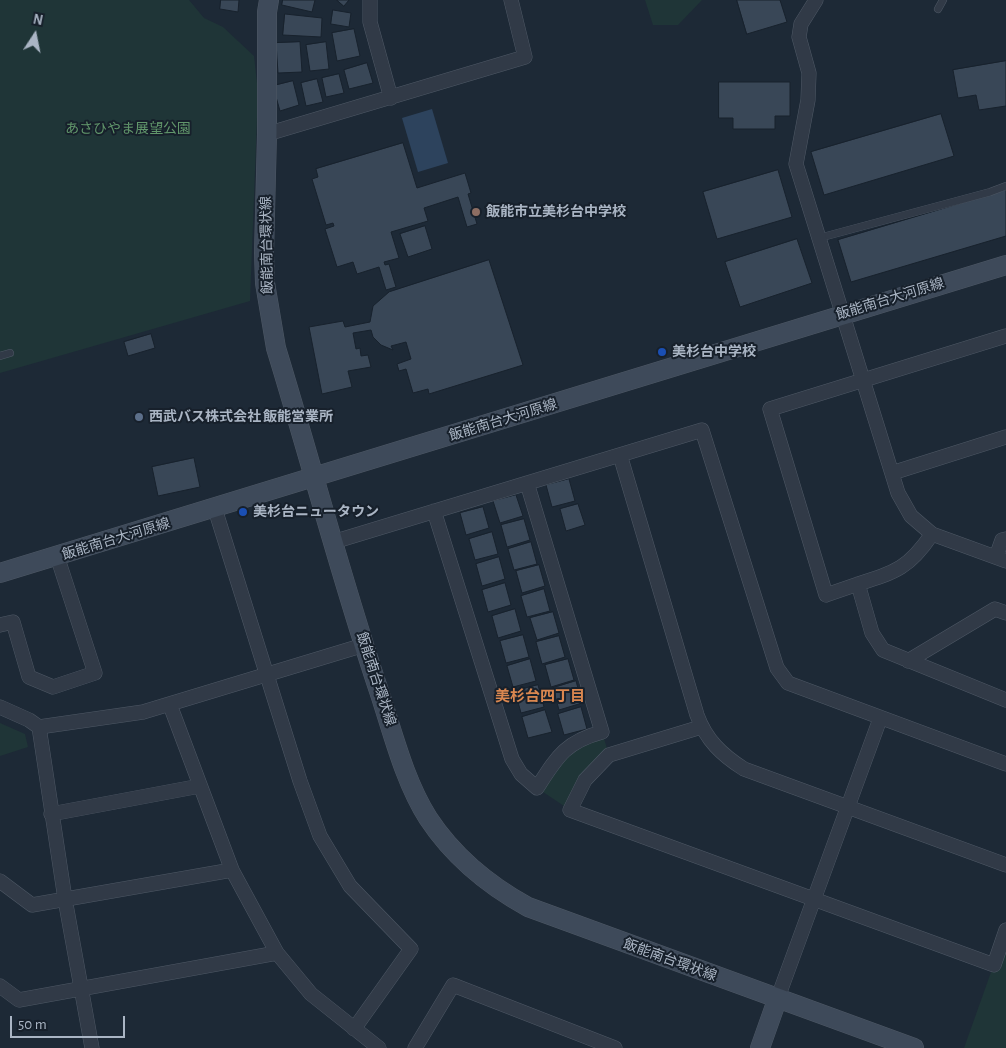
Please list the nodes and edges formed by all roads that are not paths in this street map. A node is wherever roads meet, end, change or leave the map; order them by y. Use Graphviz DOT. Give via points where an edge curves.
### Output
graph roads {
  1 [pos="269,0"];
  2 [pos="370,0"];
  3 [pos="511,0"];
  4 [pos="816,0"];
  5 [pos="943,0"];
  6 [pos="938,9"];
  7 [pos="391,98"];
  8 [pos="267,134"];
  9 [pos="1006,186"];
  10 [pos="819,238"];
  11 [pos="1006,265"];
  12 [pos="843,313"];
  13 [pos="1006,336"];
  14 [pos="10,353"];
  15 [pos="0,356"];
  16 [pos="862,378"];
  17 [pos="1006,437"];
  18 [pos="620,455"];
  19 [pos="892,473"];
  20 [pos="316,478"];
  21 [pos="527,483"];
  22 [pos="215,509"];
  23 [pos="434,511"];
  24 [pos="932,534"];
  25 [pos="1006,539"];
  26 [pos="333,542"];
  27 [pos="57,556"];
  28 [pos="1001,559"];
  29 [pos="0,573"];
  30 [pos="858,584"];
  31 [pos="1006,613"];
  32 [pos="0,625"];
  33 [pos="364,645"];
  34 [pos="908,661"];
  35 [pos="268,676"];
  36 [pos="1006,700"];
  37 [pos="170,705"];
  38 [pos="0,707"];
  39 [pos="880,719"];
  40 [pos="39,727"];
  41 [pos="701,727"];
  42 [pos="1006,764"];
  43 [pos="200,786"];
  44 [pos="847,807"];
  45 [pos="51,814"];
  46 [pos="1006,865"];
  47 [pos="232,870"];
  48 [pos="0,881"];
  49 [pos="814,898"];
  50 [pos="65,899"];
  51 [pos="1006,930"];
  52 [pos="276,953"];
  53 [pos="0,986"];
  54 [pos="81,988"];
  55 [pos="777,1000"];
  56 [pos="354,1029"];
  57 [pos="92,1048"];
  58 [pos="379,1048"];
  59 [pos="415,1048"];
  60 [pos="614,1048"];
  61 [pos="760,1048"];
  62 [pos="914,1048"];
  1 -- 8 [label="street, 飯能南台環状線"];
  2 -- 7 [label="street" via="370,22"];
  3 -- 7 [label="street" via="525,57"];
  4 -- 10 [label="street" via="801,24 799,37 809,73 808,100 796,164"];
  5 -- 6 [label="lane"];
  7 -- 8 [label="street"];
  8 -- 20 [label="street, 飯能南台環状線" via="264,253 270,319"];
  9 -- 10 [label="lane"];
  10 -- 12 [label="street"];
  11 -- 12 [label="street, 飯能南台大河原線"];
  12 -- 16 [label="street"];
  12 -- 20 [label="street, 飯能南台大河原線"];
  13 -- 16 [label="street"];
  14 -- 15 [label="lane"];
  16 -- 19 [label="street"];
  16 -- 30 [label="street" via="770,409 826,595"];
  17 -- 19 [label="street"];
  18 -- 21 [label="street"];
  18 -- 39 [label="street" via="702,430 777,668 788,683"];
  18 -- 41 [label="street"];
  19 -- 24 [label="street" via="898,493 911,516"];
  20 -- 22 [label="street, 飯能南台大河原線"];
  20 -- 26 [label="street, 飯能南台環状線"];
  21 -- 23 [label="street"];
  21 -- 23 [label="street" via="602,732 569,744 537,788 521,774 512,759"];
  22 -- 27 [label="street, 飯能南台大河原線"];
  22 -- 35 [label="street"];
  23 -- 26 [label="street"];
  24 -- 28 [label="street"];
  24 -- 30 [label="street" via="908,565 892,574"];
  25 -- 28 [label="street" via="1002,540"];
  26 -- 33 [label="street, 飯能南台環状線"];
  27 -- 29 [label="street, 飯能南台大河原線"];
  27 -- 32 [label="street" via="95,673 53,686 29,677 13,622"];
  30 -- 34 [label="street" via="872,633 883,650"];
  31 -- 34 [label="street" via="995,609"];
  33 -- 35 [label="street"];
  33 -- 55 [label="street, 飯能南台環状線" via="411,785 428,817 450,847 479,876 528,907"];
  34 -- 36 [label="street"];
  35 -- 37 [label="street"];
  35 -- 56 [label="street" via="320,836 350,886 411,949"];
  37 -- 40 [label="street"];
  37 -- 43 [label="street"];
  38 -- 40 [label="street"];
  39 -- 42 [label="street"];
  39 -- 44 [label="street"];
  40 -- 45 [label="street"];
  41 -- 44 [label="street" via="725,757 744,769"];
  41 -- 49 [label="street" via="609,755 585,780 570,810"];
  43 -- 45 [label="street"];
  43 -- 47 [label="street"];
  44 -- 46 [label="street"];
  44 -- 49 [label="street"];
  45 -- 50 [label="street"];
  47 -- 50 [label="street"];
  47 -- 52 [label="street"];
  48 -- 50 [label="street" via="32,905"];
  49 -- 51 [label="street" via="994,965"];
  49 -- 55 [label="street"];
  50 -- 54 [label="street"];
  52 -- 54 [label="street"];
  52 -- 56 [label="street" via="311,994"];
  53 -- 54 [label="street" via="19,1000"];
  54 -- 57 [label="street"];
  55 -- 61 [label="street"];
  55 -- 62 [label="street, 飯能南台環状線"];
  56 -- 58 [label="street"];
  59 -- 60 [label="street" via="454,985"];
}
